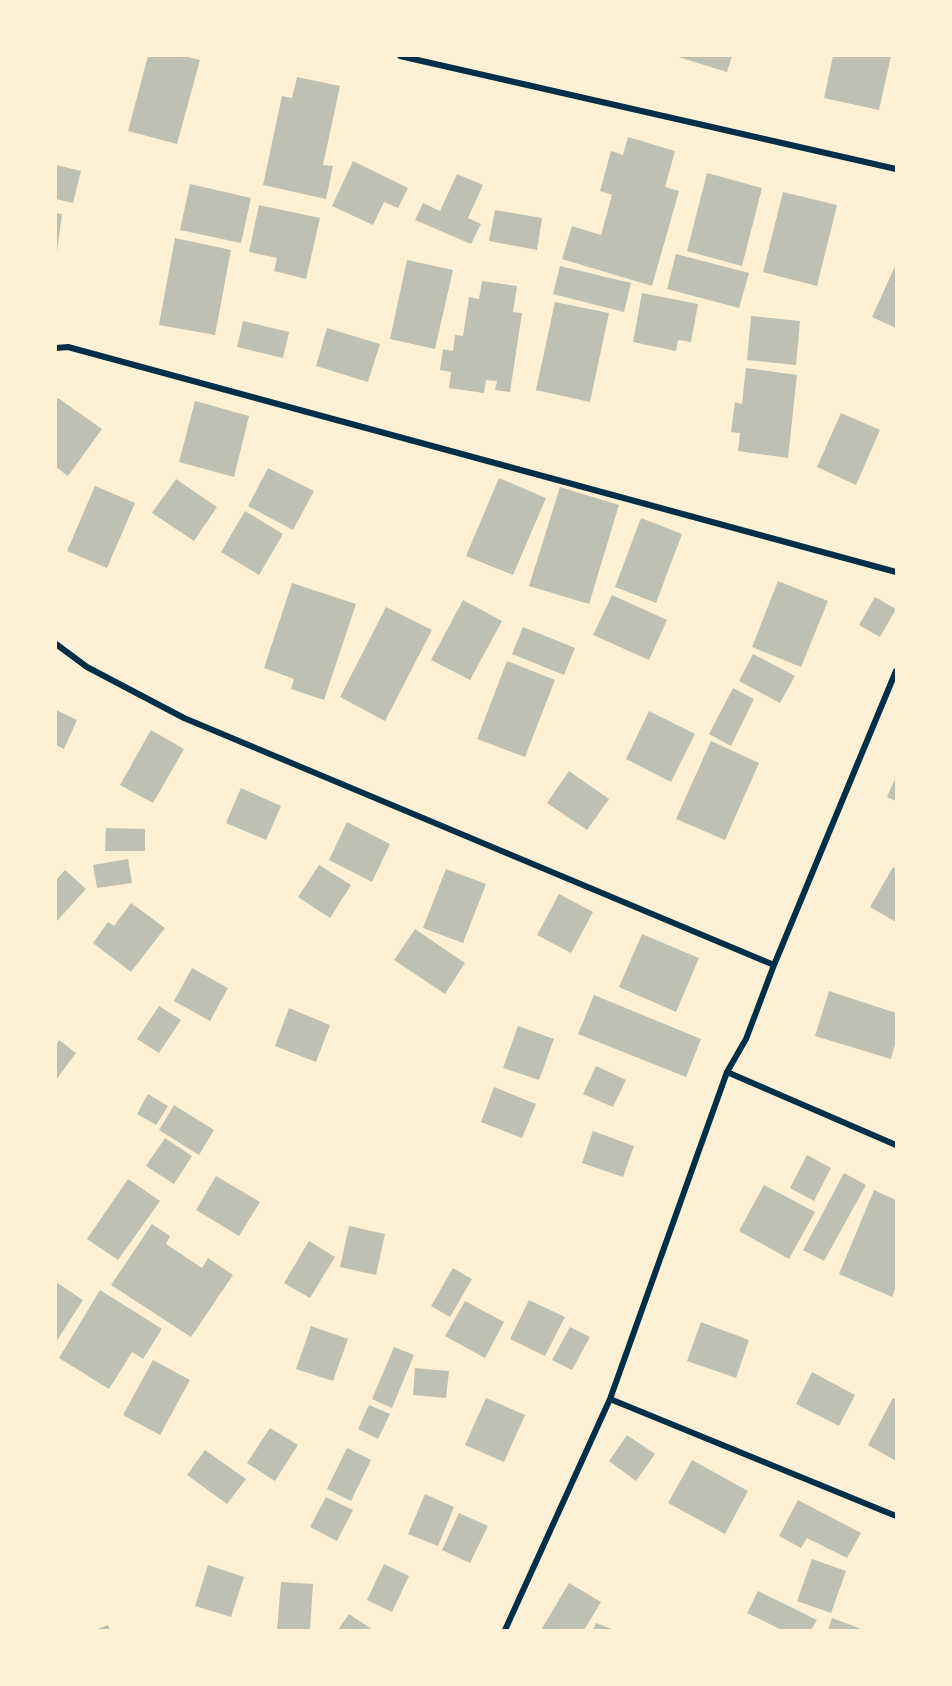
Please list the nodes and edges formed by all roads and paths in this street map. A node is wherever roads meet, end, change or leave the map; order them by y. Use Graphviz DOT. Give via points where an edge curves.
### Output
graph roads {
  1 [pos="400,56"];
  2 [pos="897,169"];
  3 [pos="56,348"];
  4 [pos="897,572"];
  5 [pos="56,644"];
  6 [pos="897,671"];
  7 [pos="774,965"];
  8 [pos="728,1072"];
  9 [pos="897,1145"];
  10 [pos="610,1399"];
  11 [pos="897,1516"];
  12 [pos="505,1630"];
  1 -- 2 [label="street"];
  3 -- 4 [label="street" via="68,347"];
  5 -- 7 [label="street" via="87,667 184,718"];
  6 -- 7 [label="street"];
  7 -- 8 [label="street" via="746,1039"];
  8 -- 9 [label="street"];
  8 -- 10 [label="street"];
  10 -- 11 [label="street"];
  10 -- 12 [label="street"];
}
